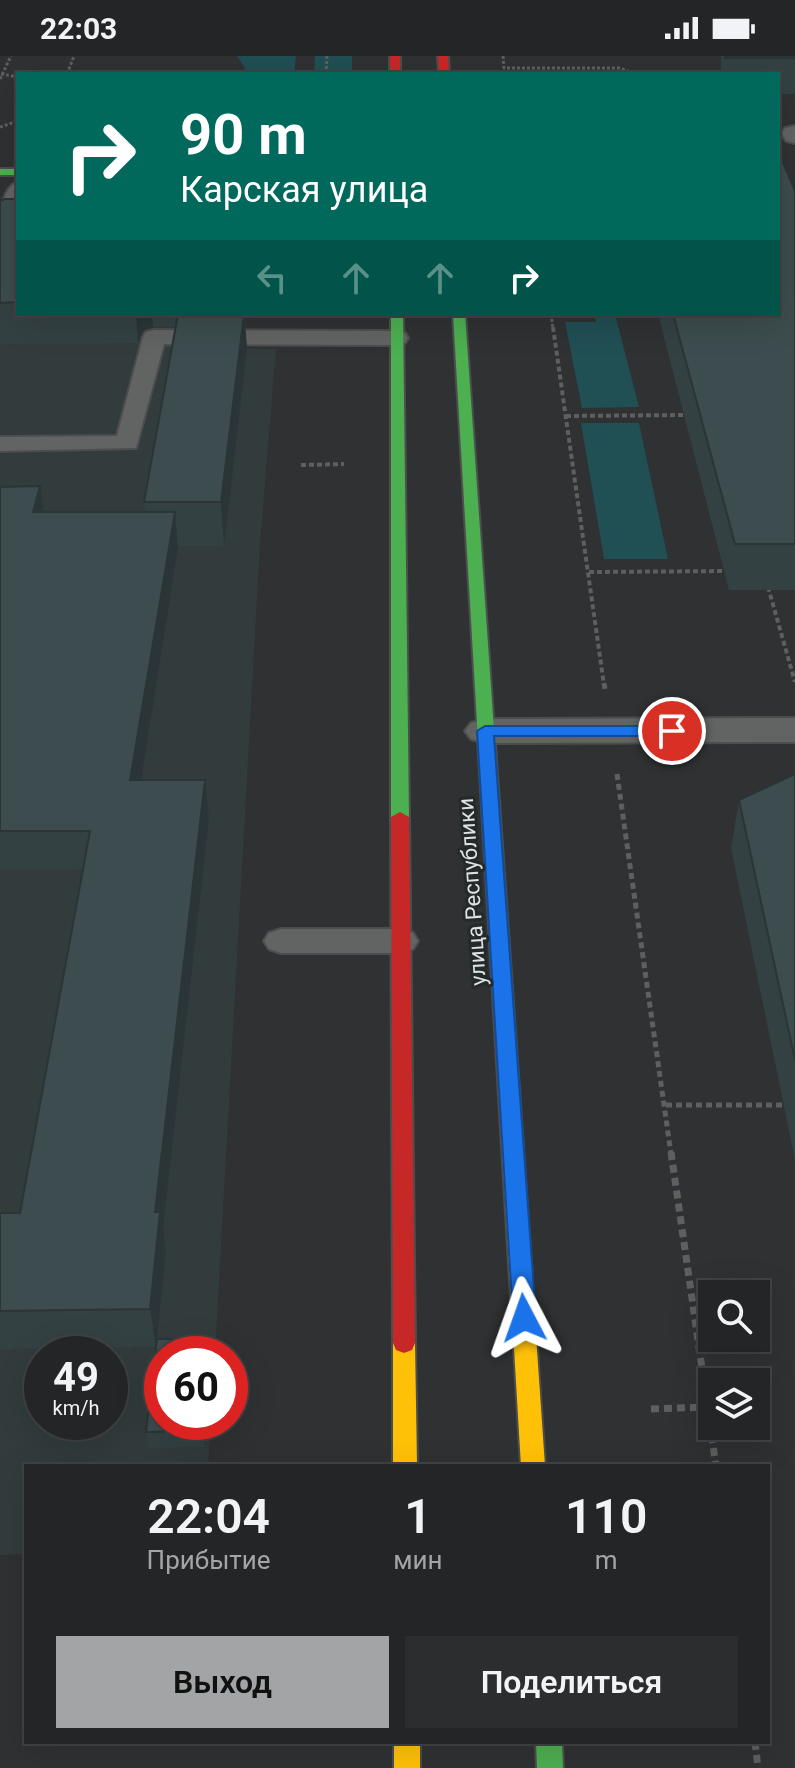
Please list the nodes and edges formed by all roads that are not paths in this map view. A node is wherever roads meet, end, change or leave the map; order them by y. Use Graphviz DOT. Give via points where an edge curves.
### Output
graph roads {
  1 [pos="16,193"];
  2 [pos="0,234"];
  3 [pos="397,316"];
  4 [pos="459,316"];
  5 [pos="397,338"];
  6 [pos="0,444"];
  7 [pos="795,730"];
  8 [pos="485,731"];
  9 [pos="281,941"];
  10 [pos="401,941"];
  11 [pos="405,1464"];
  12 [pos="533,1464"];
  13 [pos="407,1744"];
  14 [pos="549,1744"];
  15 [pos="407,1768"];
  16 [pos="550,1768"];
  1 -- 2 [label="lane"];
  3 -- 5 [label="main road"];
  4 -- 8 [label="main road, улица Республики"];
  5 -- 6 [label="lane" via="154,337 127,443"];
  5 -- 10 [label="main road"];
  7 -- 8 [label="street"];
  8 -- 12 [label="main road, улица Республики"];
  9 -- 10 [label="lane"];
  10 -- 11 [label="main road"];
  13 -- 15 [label="main road"];
  14 -- 16 [label="main road"];
}
